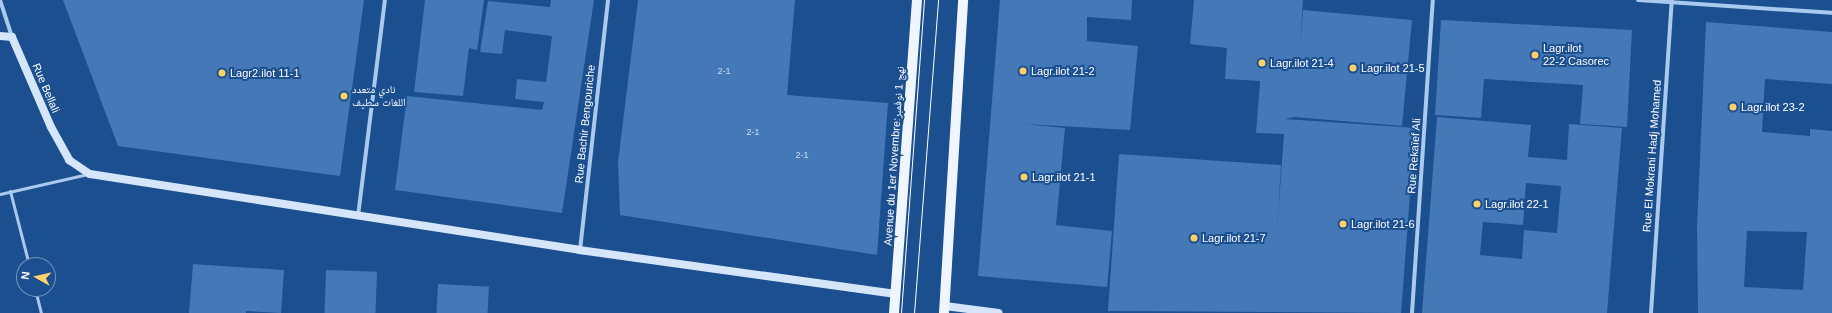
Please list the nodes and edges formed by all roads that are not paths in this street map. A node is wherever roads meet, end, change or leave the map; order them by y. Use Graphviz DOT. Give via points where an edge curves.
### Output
graph roads {
  1 [pos="0,0"];
  2 [pos="385,0"];
  3 [pos="608,0"];
  4 [pos="917,0"];
  5 [pos="963,0"];
  6 [pos="1433,0"];
  7 [pos="1638,0"];
  8 [pos="1672,1"];
  9 [pos="1832,13"];
  10 [pos="0,36"];
  11 [pos="12,37"];
  12 [pos="90,174"];
  13 [pos="10,191"];
  14 [pos="0,194"];
  15 [pos="358,216"];
  16 [pos="580,250"];
  17 [pos="27,257"];
  18 [pos="896,294"];
  19 [pos="37,297"];
  20 [pos="944,309"];
  21 [pos="41,313"];
  22 [pos="894,313"];
  23 [pos="999,313"];
  24 [pos="1412,313"];
  25 [pos="1651,313"];
  1 -- 11 [label="street, Rue Bellali"];
  2 -- 15 [label="street"];
  3 -- 16 [label="street, Rue Bachir Bengouriche"];
  4 -- 18 [label="main road, Avenue du 1er Novembre;نهج 1 نوفمبر"];
  5 -- 20 [label="main road"];
  6 -- 24 [label="street, Rue Rekaïef Ali"];
  7 -- 8 [label="street"];
  8 -- 9 [label="street"];
  8 -- 25 [label="street, Rue El Mokrani Hadj Mohamed"];
  10 -- 11 [label="street"];
  11 -- 12 [label="street, Rue Bellali" via="69,160"];
  12 -- 13 [label="lane"];
  12 -- 15 [label="street"];
  13 -- 14 [label="lane"];
  13 -- 17 [label="lane"];
  15 -- 16 [label="street"];
  16 -- 18 [label="street"];
  18 -- 22 [label="main road, Avenue du 1er Novembre;نهج 1 نوفمبر"];
  19 -- 21 [label="lane"];
  20 -- 23 [label="street"];
}
